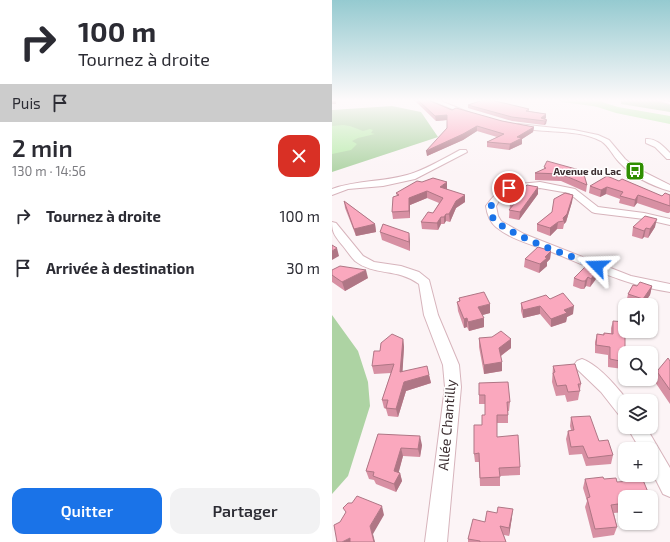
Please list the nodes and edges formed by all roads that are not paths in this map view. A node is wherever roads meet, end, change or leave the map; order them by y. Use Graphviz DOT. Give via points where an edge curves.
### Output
graph roads {
  1 [pos="514,125"];
  2 [pos="649,141"];
  3 [pos="463,152"];
  4 [pos="670,157"];
  5 [pos="670,188"];
  6 [pos="332,192"];
  7 [pos="670,222"];
  8 [pos="332,225"];
  9 [pos="670,288"];
  10 [pos="582,365"];
  11 [pos="618,401"];
  12 [pos="658,465"];
  13 [pos="670,487"];
  14 [pos="436,542"];
  1 -- 5 [label="street" via="600,138 635,171"];
  2 -- 4 [label="street" via="658,145"];
  3 -- 6 [label="street" via="412,177 346,187"];
  7 -- 9 [label="street" via="595,210 572,191 540,185 509,188 497,197 491,206 492,217 500,225 519,235 624,276 658,287"];
  8 -- 14 [label="street, Allée Chantilly" via="359,258 370,265 401,270 415,275 425,283 431,315 451,365 453,387"];
  10 -- 11 [label="street" via="607,387"];
  12 -- 13 [label="street"];
}
